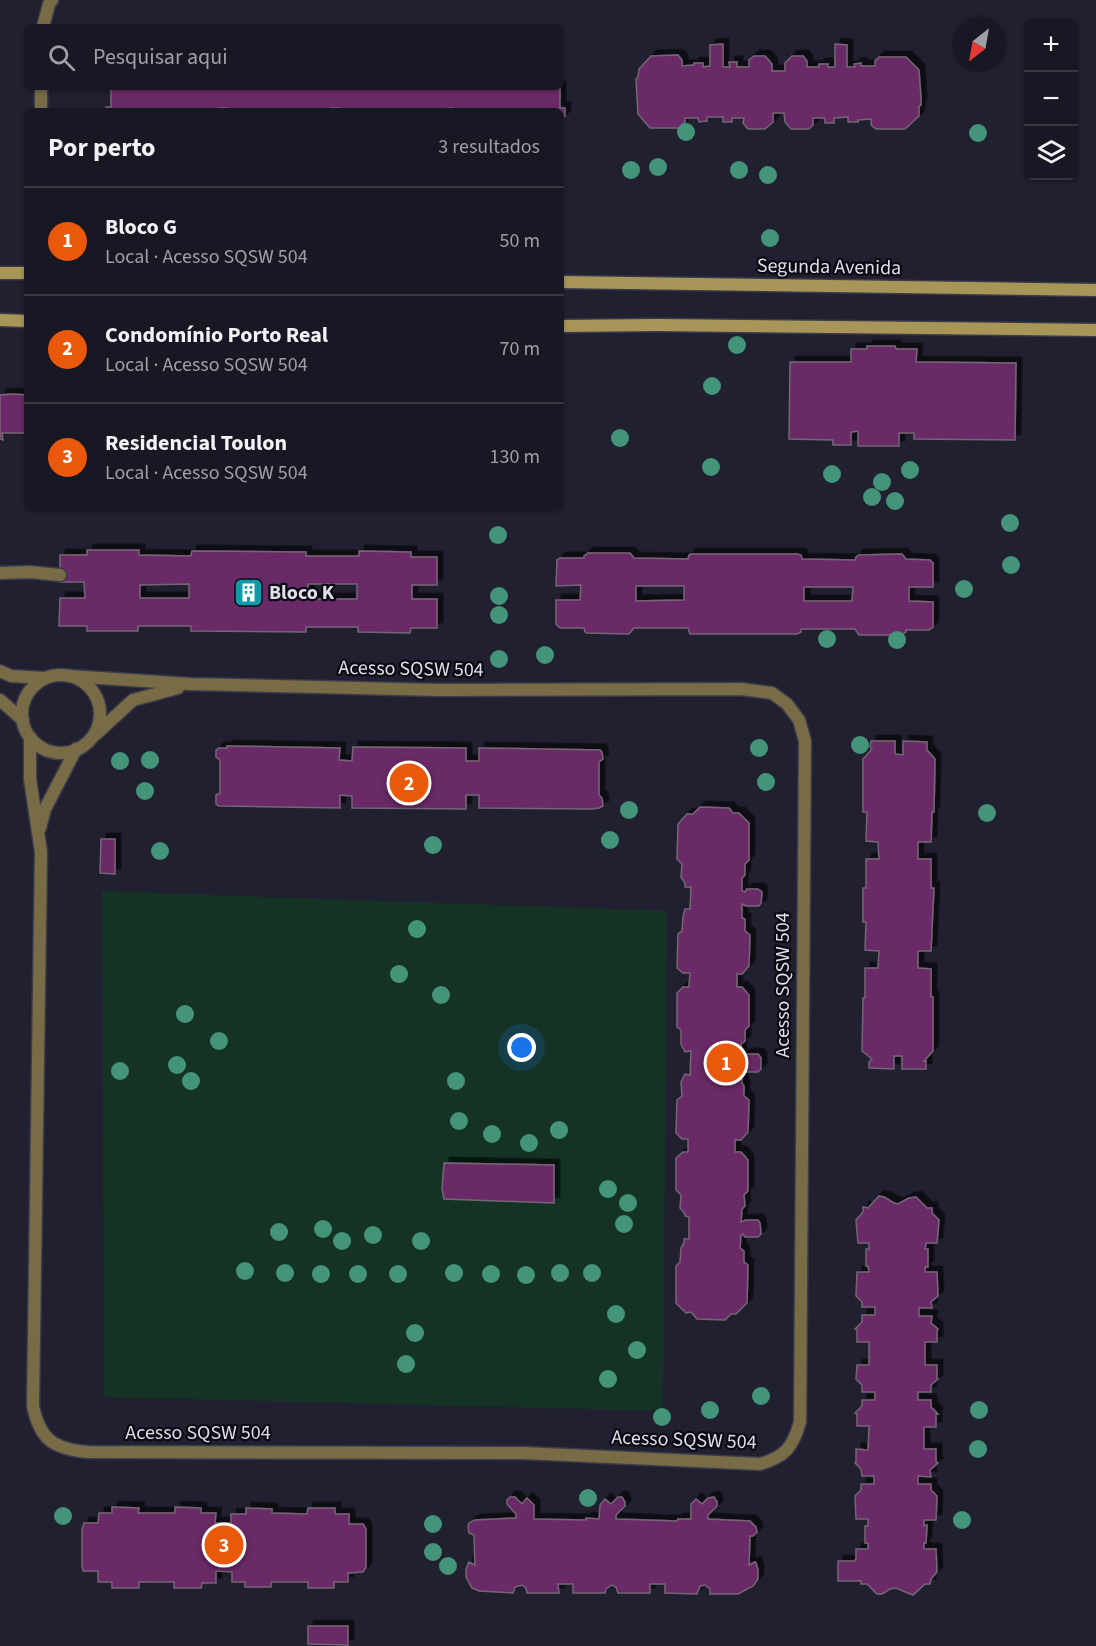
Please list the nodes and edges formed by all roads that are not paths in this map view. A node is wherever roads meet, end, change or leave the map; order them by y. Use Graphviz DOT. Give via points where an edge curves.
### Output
graph roads {
  1 [pos="52,0"];
  2 [pos="44,24"];
  3 [pos="41,90"];
  4 [pos="41,108"];
  5 [pos="0,273"];
  6 [pos="24,273"];
  7 [pos="564,282"];
  8 [pos="1096,290"];
  9 [pos="0,320"];
  10 [pos="24,321"];
  11 [pos="564,326"];
  12 [pos="1096,330"];
  13 [pos="0,573"];
  14 [pos="60,575"];
  15 [pos="0,671"];
  16 [pos="69,676"];
  17 [pos="44,678"];
  18 [pos="190,684"];
  19 [pos="0,700"];
  20 [pos="23,720"];
  21 [pos="30,736"];
  22 [pos="92,737"];
  23 [pos="76,749"];
  24 [pos="38,835"];
  1 -- 2 [label="street"];
  3 -- 4 [label="street"];
  5 -- 6 [label="street"];
  7 -- 8 [label="street, Segunda Avenida"];
  9 -- 10 [label="street"];
  11 -- 12 [label="street"];
  13 -- 14 [label="street"];
  15 -- 17 [label="street"];
  16 -- 17 [label="street"];
  16 -- 18 [label="street, Acesso SQSW 504"];
  16 -- 22 [label="street" via="81,680 98,699 100,721"];
  17 -- 20 [label="street" via="26,696"];
  18 -- 22 [label="street, Acesso SQSW 504" via="134,700"];
  18 -- 24 [label="street, Acesso SQSW 504" via="439,690 741,689 772,693 787,704 799,720 805,741 800,1422 796,1436 782,1456 760,1464 523,1453 88,1452 63,1448 46,1437 33,1406 41,852"];
  19 -- 20 [label="street"];
  20 -- 21 [label="street"];
  21 -- 23 [label="street" via="47,750"];
  21 -- 24 [label="street, Acesso SQSW 504" via="30,779"];
  22 -- 23 [label="street"];
  23 -- 24 [label="street, Acesso SQSW 504" via="45,809"];
}
